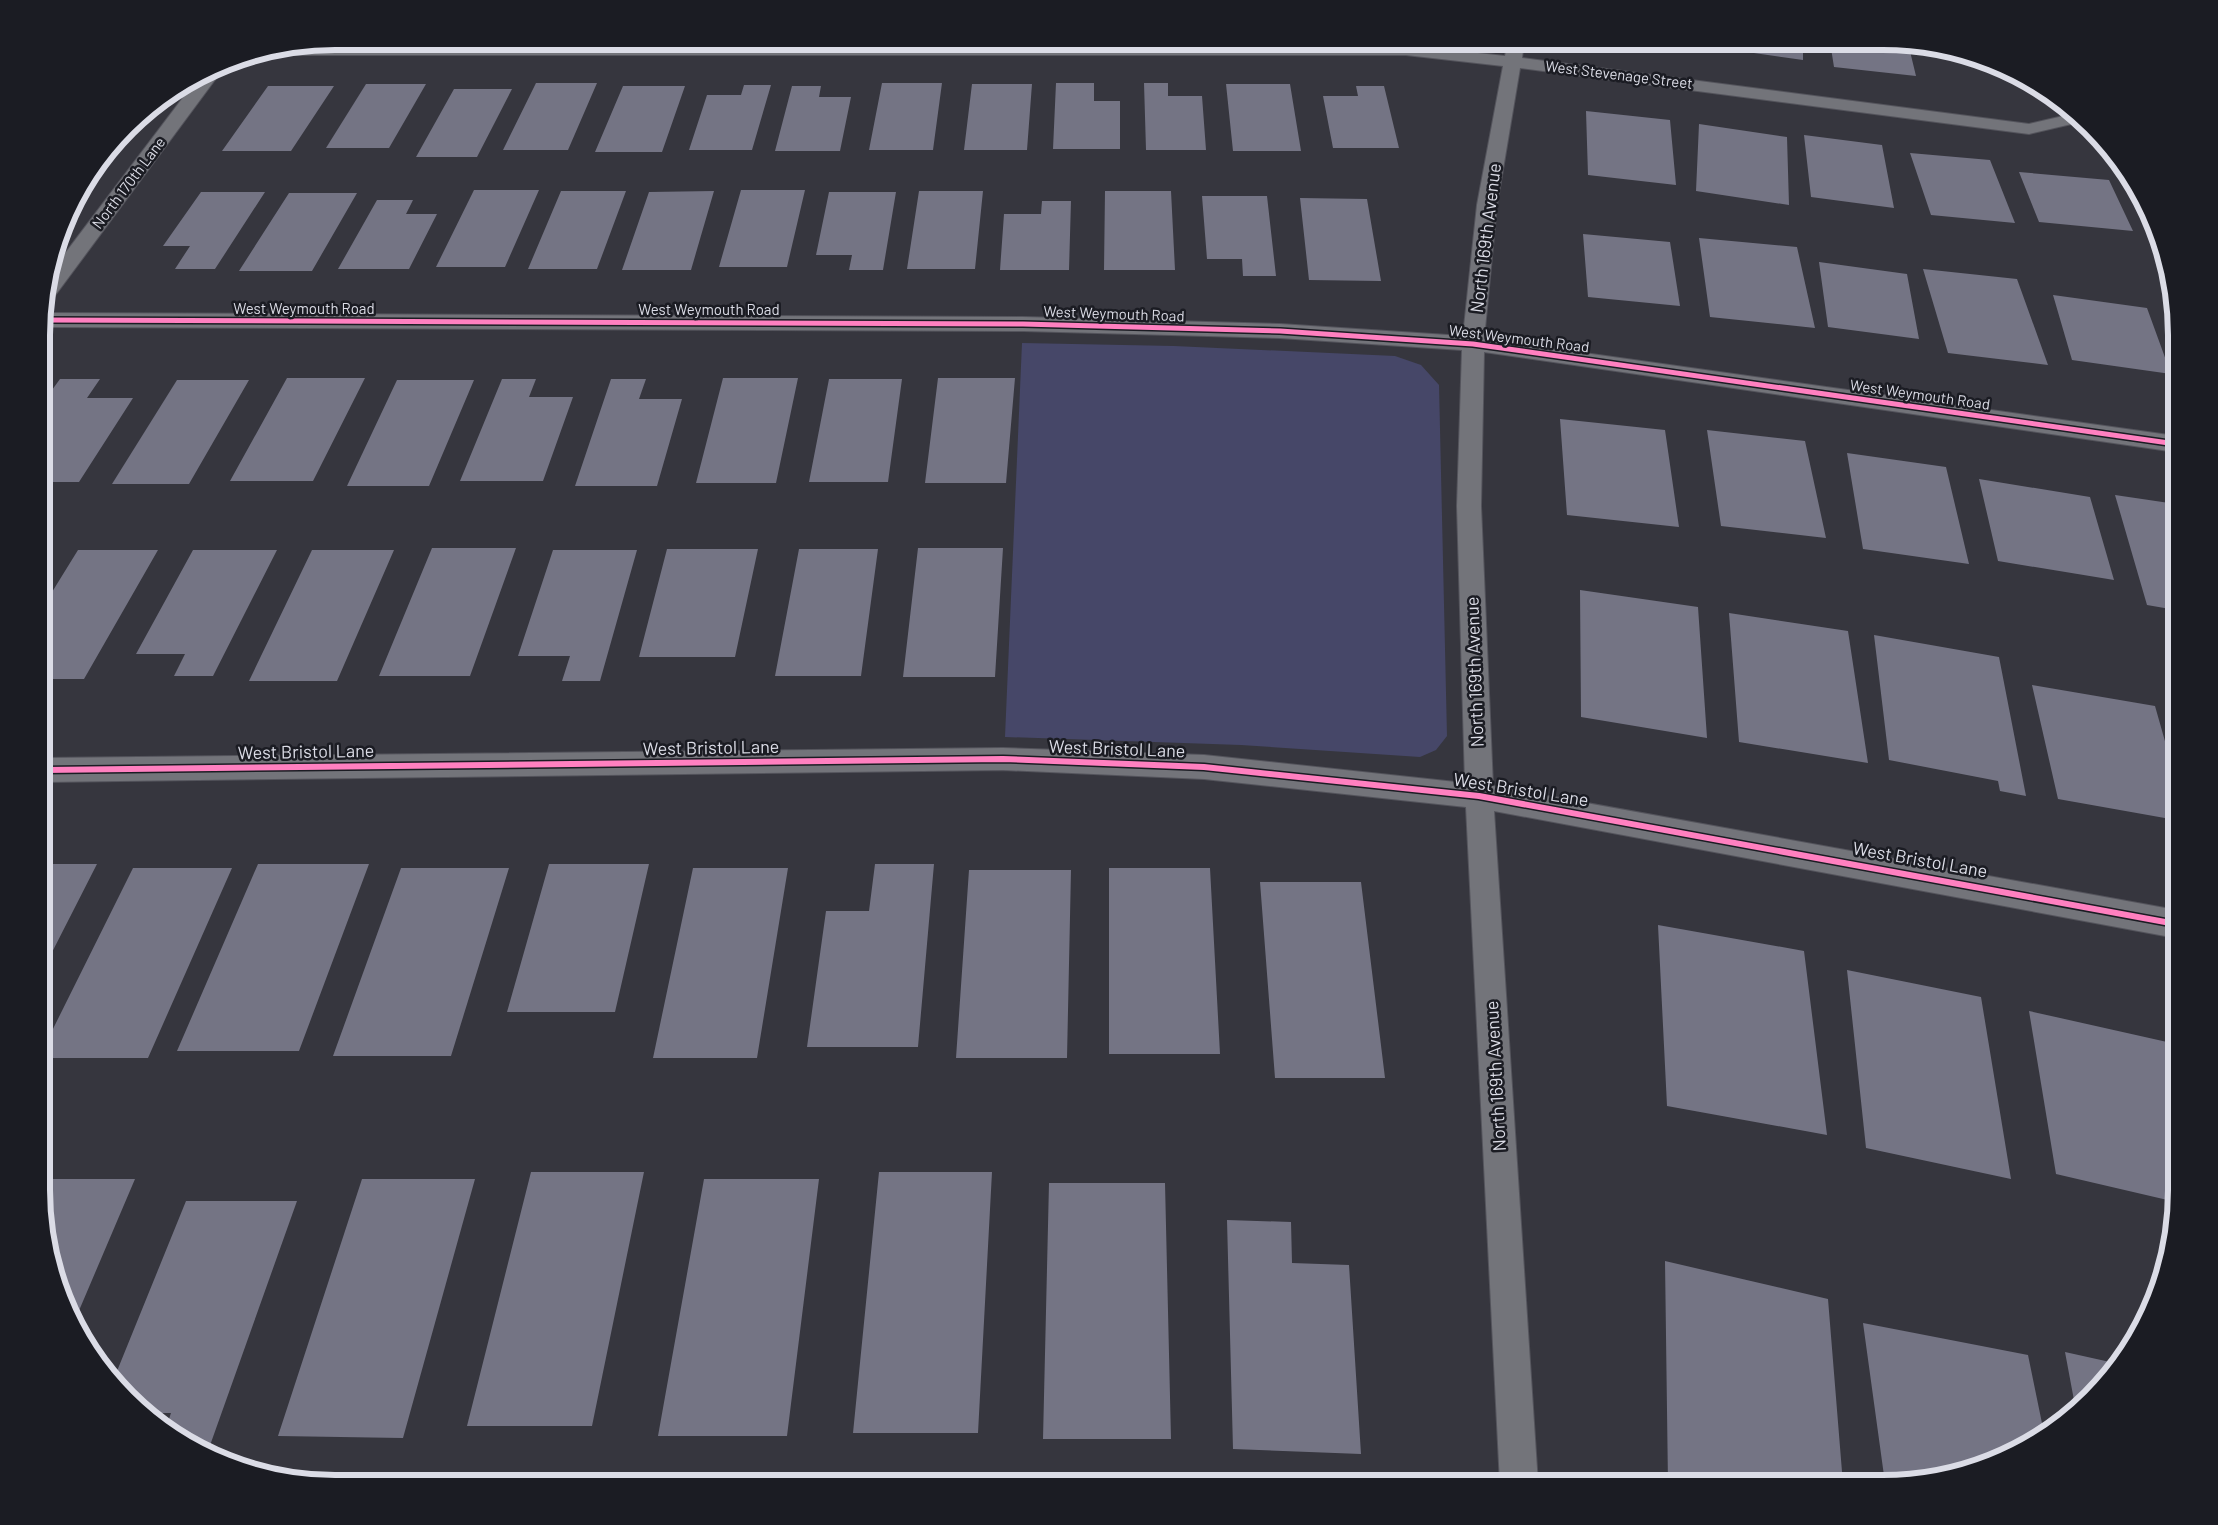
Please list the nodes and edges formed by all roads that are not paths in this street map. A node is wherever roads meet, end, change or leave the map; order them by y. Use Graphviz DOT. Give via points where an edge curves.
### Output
graph roads {
  1 [pos="334,50"];
  2 [pos="1124,50"];
  3 [pos="1406,50"];
  4 [pos="1514,52"];
  5 [pos="205,81"];
  6 [pos="2069,119"];
  7 [pos="55,282"];
  8 [pos="51,320"];
  9 [pos="1473,344"];
  10 [pos="2168,443"];
  11 [pos="50,770"];
  12 [pos="1479,796"];
  13 [pos="2168,922"];
  14 [pos="1518,1475"];
  1 -- 2 [label="street, West Stevenage Street"];
  3 -- 4 [label="street, West Stevenage Street"];
  4 -- 6 [label="street, West Stevenage Street" via="2029,128"];
  4 -- 9 [label="street, North 169th Avenue" via="1487,205"];
  5 -- 7 [label="street, North 170th Lane"];
  8 -- 9 [label="street, West Weymouth Road" via="1023,324 1280,331"];
  9 -- 10 [label="street, West Weymouth Road"];
  9 -- 12 [label="street, North 169th Avenue" via="1469,506"];
  11 -- 12 [label="street, West Bristol Lane" via="1004,760 1204,767"];
  12 -- 13 [label="street, West Bristol Lane"];
  12 -- 14 [label="street, North 169th Avenue"];
}
